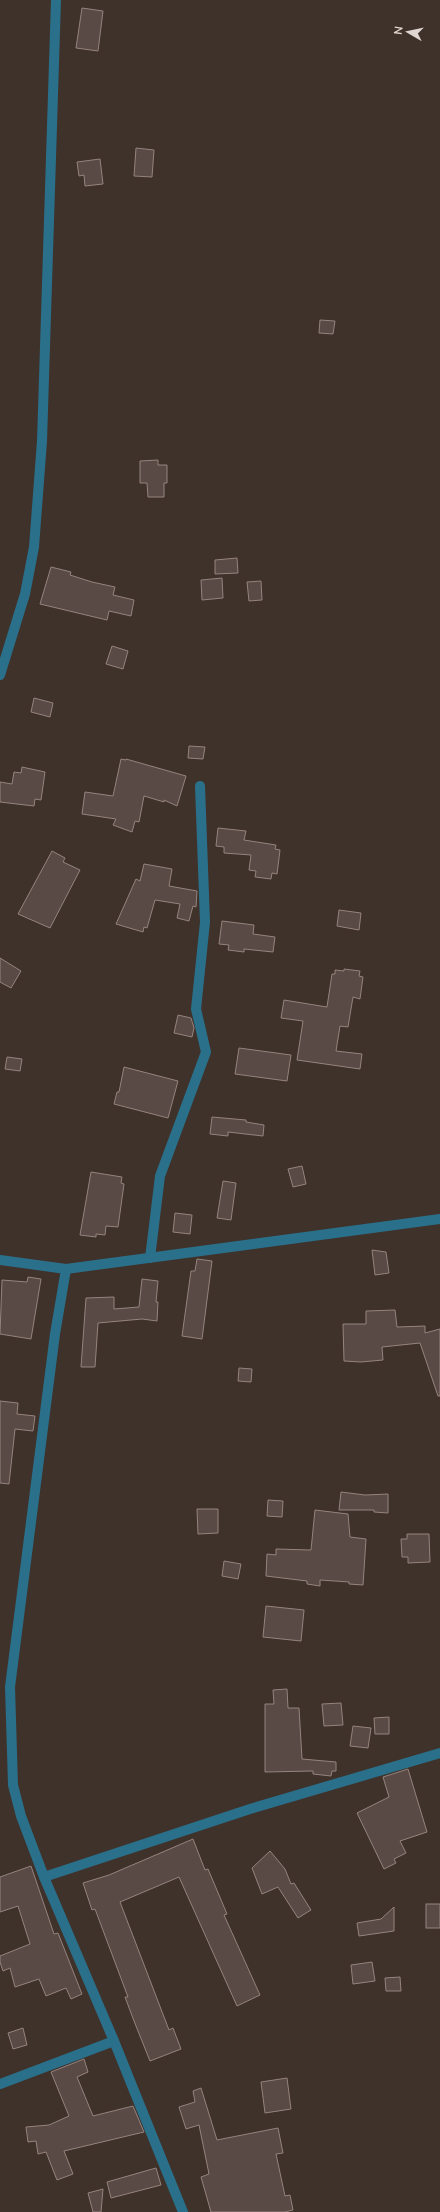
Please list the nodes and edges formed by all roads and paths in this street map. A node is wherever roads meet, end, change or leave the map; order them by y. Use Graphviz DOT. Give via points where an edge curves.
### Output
graph roads {
  1 [pos="56,0"];
  2 [pos="0,675"];
  3 [pos="200,786"];
  4 [pos="440,1219"];
  5 [pos="150,1258"];
  6 [pos="0,1260"];
  7 [pos="66,1269"];
  8 [pos="440,1753"];
  9 [pos="44,1877"];
  10 [pos="114,2042"];
  11 [pos="0,2084"];
  12 [pos="183,2212"];
  1 -- 2 [label="street" via="42,441 34,547 25,594"];
  3 -- 5 [label="street" via="205,922 196,1009 206,1052 160,1176"];
  4 -- 5 [label="street"];
  5 -- 7 [label="street"];
  6 -- 7 [label="street"];
  7 -- 9 [label="street" via="55,1334 10,1687 13,1785 21,1816"];
  8 -- 9 [label="street" via="250,1809"];
  9 -- 10 [label="street"];
  10 -- 11 [label="street"];
  10 -- 12 [label="street"];
}
